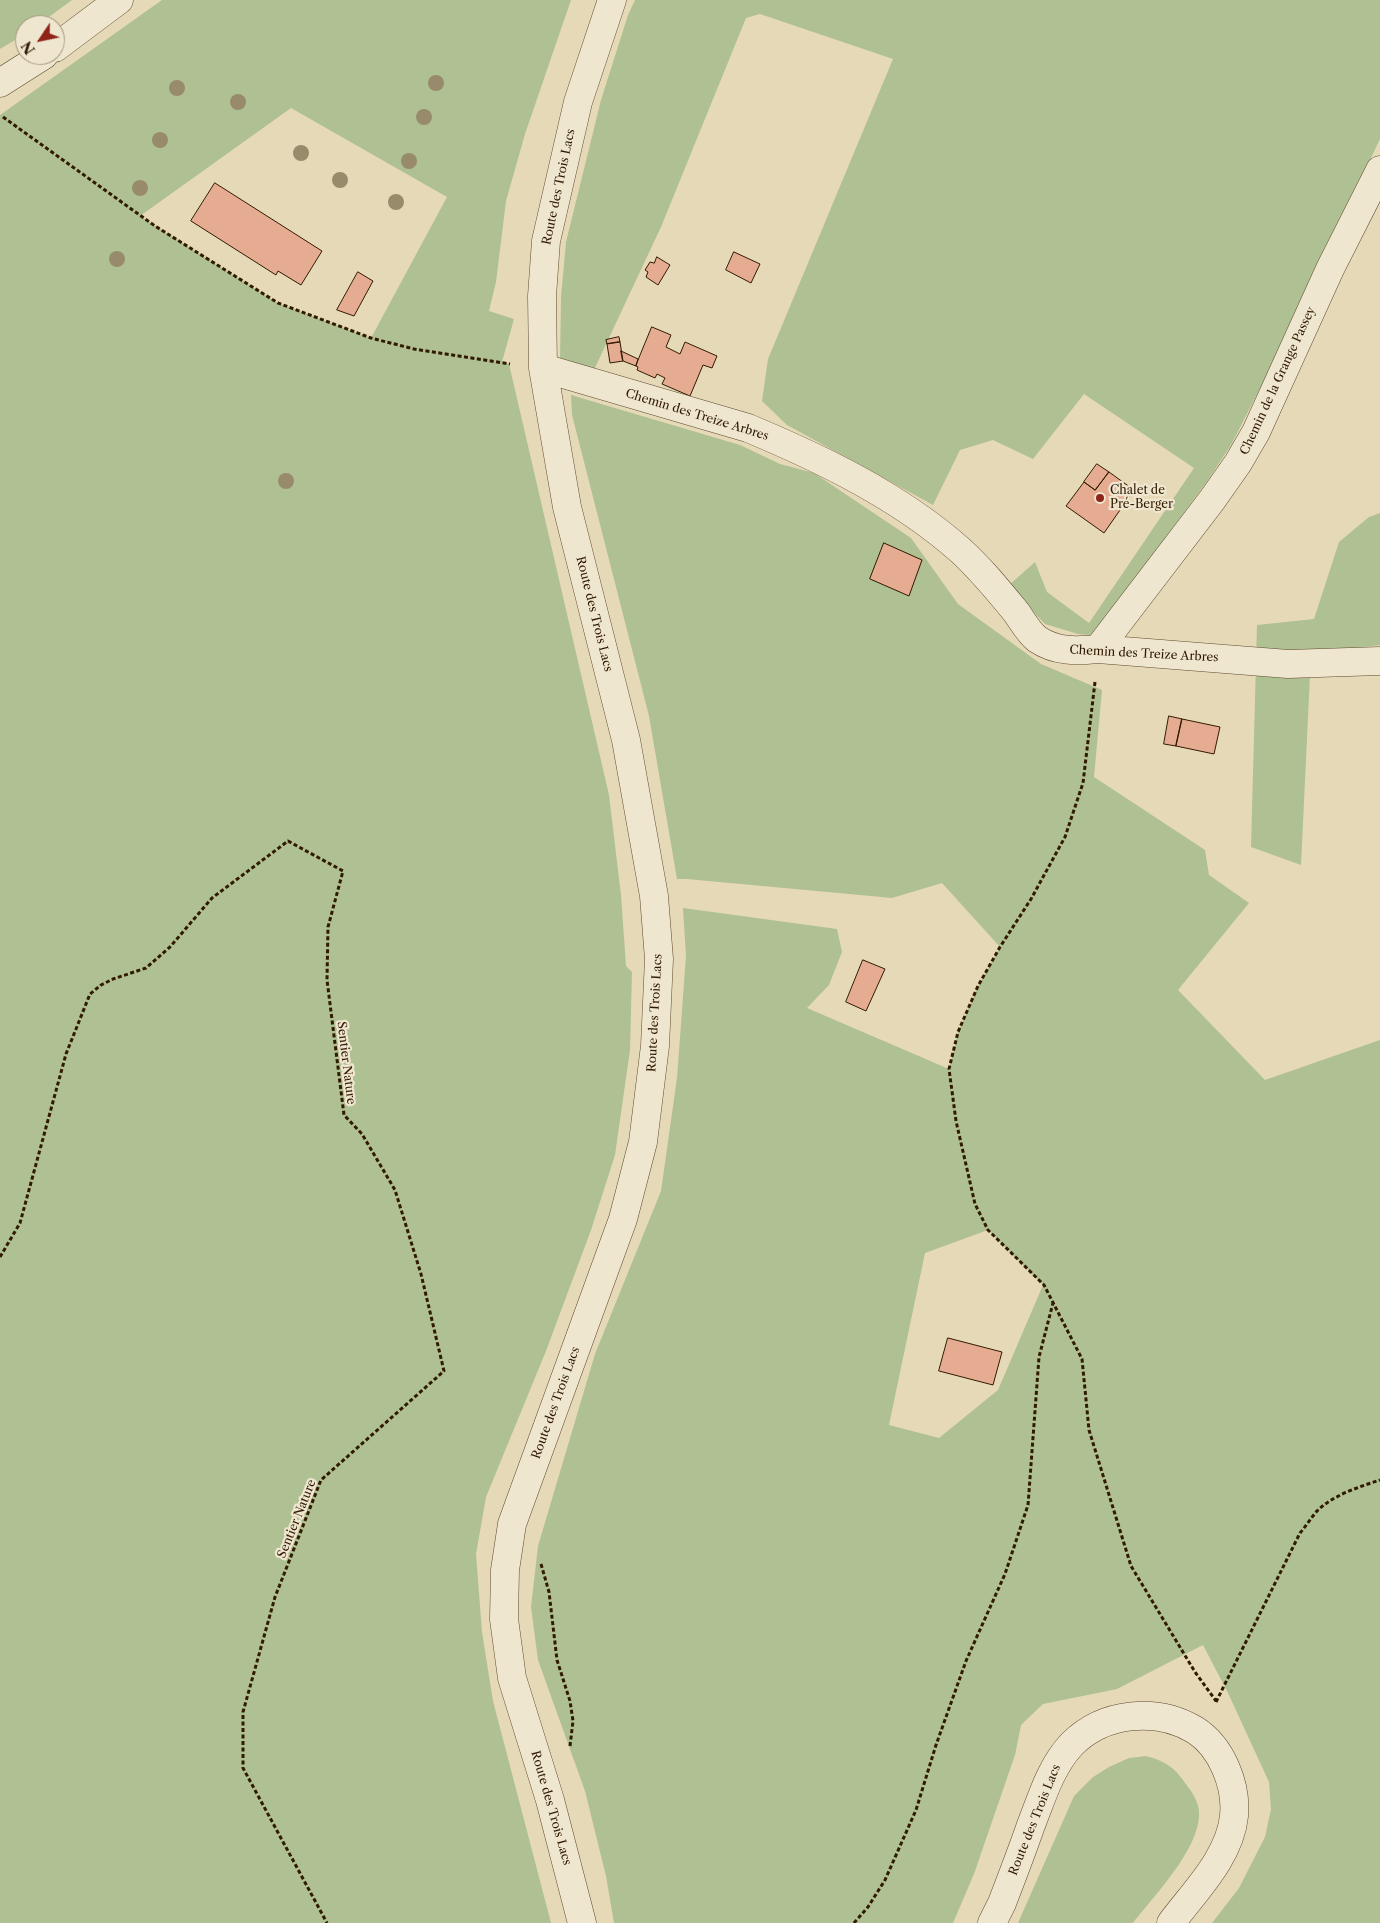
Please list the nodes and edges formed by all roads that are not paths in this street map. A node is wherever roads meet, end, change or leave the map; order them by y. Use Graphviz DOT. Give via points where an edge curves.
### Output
graph roads {
  1 [pos="119,0"];
  2 [pos="612,0"];
  3 [pos="65,40"];
  4 [pos="28,65"];
  5 [pos="0,83"];
  6 [pos="1380,170"];
  7 [pos="543,368"];
  8 [pos="1098,649"];
  9 [pos="1380,661"];
  10 [pos="582,1923"];
  11 [pos="992,1923"];
  12 [pos="1171,1923"];
  1 -- 3 [label="street"];
  2 -- 7 [label="street, Route des Trois Lacs" via="578,102 546,241 542,296"];
  4 -- 5 [label="street"];
  6 -- 8 [label="street, Chemin de la Grange Passey" via="1330,268 1256,432 1238,463"];
  7 -- 8 [label="street, Chemin des Treize Arbres" via="748,428 780,441 853,478 919,518 959,549 993,584 1035,637 1050,647 1071,651"];
  7 -- 10 [label="street, Route des Trois Lacs" via="567,507 626,740 654,896 659,959 655,1046 643,1142 623,1219 512,1524 505,1570 504,1619 512,1678 550,1800"];
  8 -- 9 [label="street, Chemin des Treize Arbres" via="1288,664"];
  11 -- 12 [label="street, Route des Trois Lacs" via="1056,1765 1072,1744 1102,1724 1121,1717 1153,1716 1196,1731 1216,1751 1231,1782 1234,1800 1234,1817 1224,1848"];
}
